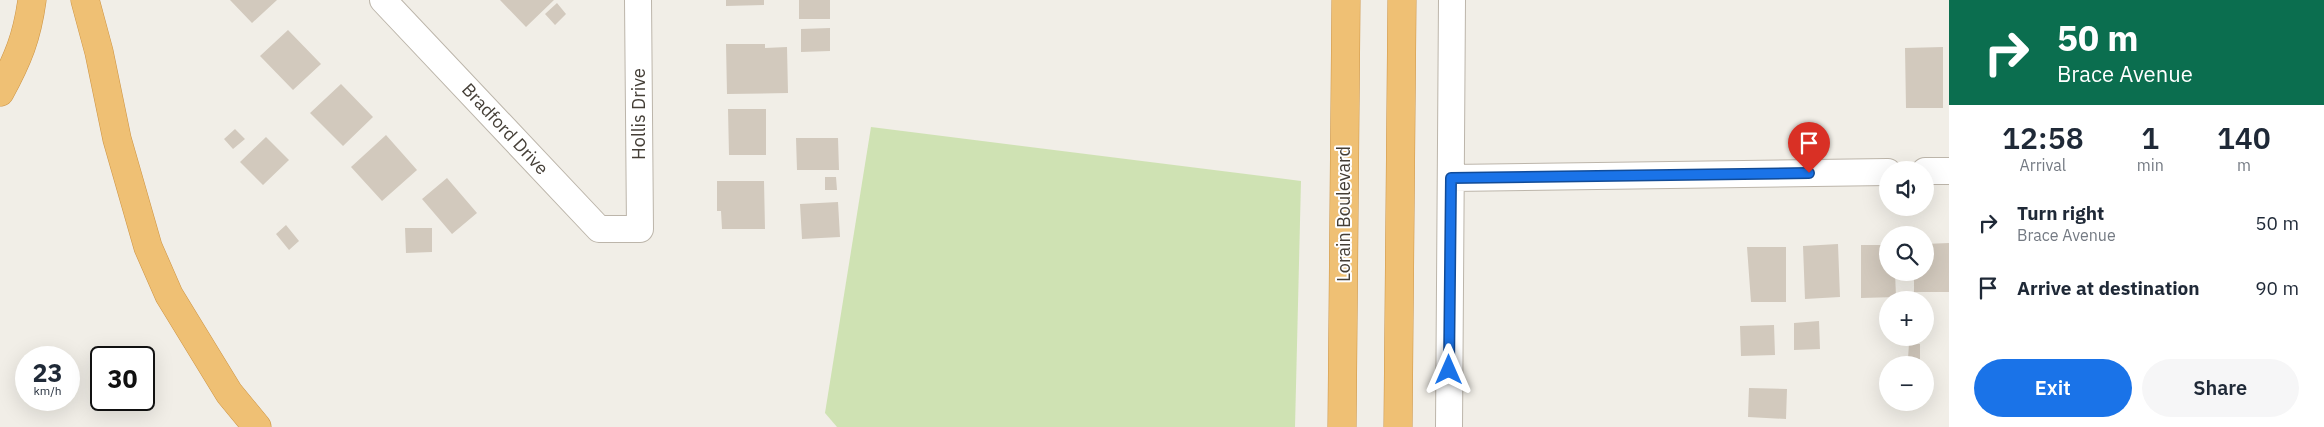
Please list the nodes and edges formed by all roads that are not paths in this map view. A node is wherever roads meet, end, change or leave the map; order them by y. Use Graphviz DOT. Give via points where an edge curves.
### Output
graph roads {
  1 [pos="32,0"];
  2 [pos="85,0"];
  3 [pos="384,0"];
  4 [pos="638,0"];
  5 [pos="1346,0"];
  6 [pos="1402,0"];
  7 [pos="1452,0"];
  8 [pos="0,92"];
  9 [pos="1934,171"];
  10 [pos="1949,171"];
  11 [pos="1879,172"];
  12 [pos="1451,178"];
  13 [pos="640,229"];
  14 [pos="257,427"];
  15 [pos="1342,427"];
  16 [pos="1398,427"];
  17 [pos="1449,427"];
  1 -- 8 [label="highway" via="25,38"];
  2 -- 14 [label="highway" via="117,139 148,247 174,303 229,393"];
  3 -- 13 [label="street, Bradford Drive" via="599,229"];
  4 -- 13 [label="street, Hollis Drive"];
  5 -- 15 [label="highway, Lorain Boulevard"];
  6 -- 16 [label="highway"];
  7 -- 12 [label="street"];
  9 -- 10 [label="street"];
  11 -- 12 [label="street"];
  12 -- 17 [label="street"];
}
